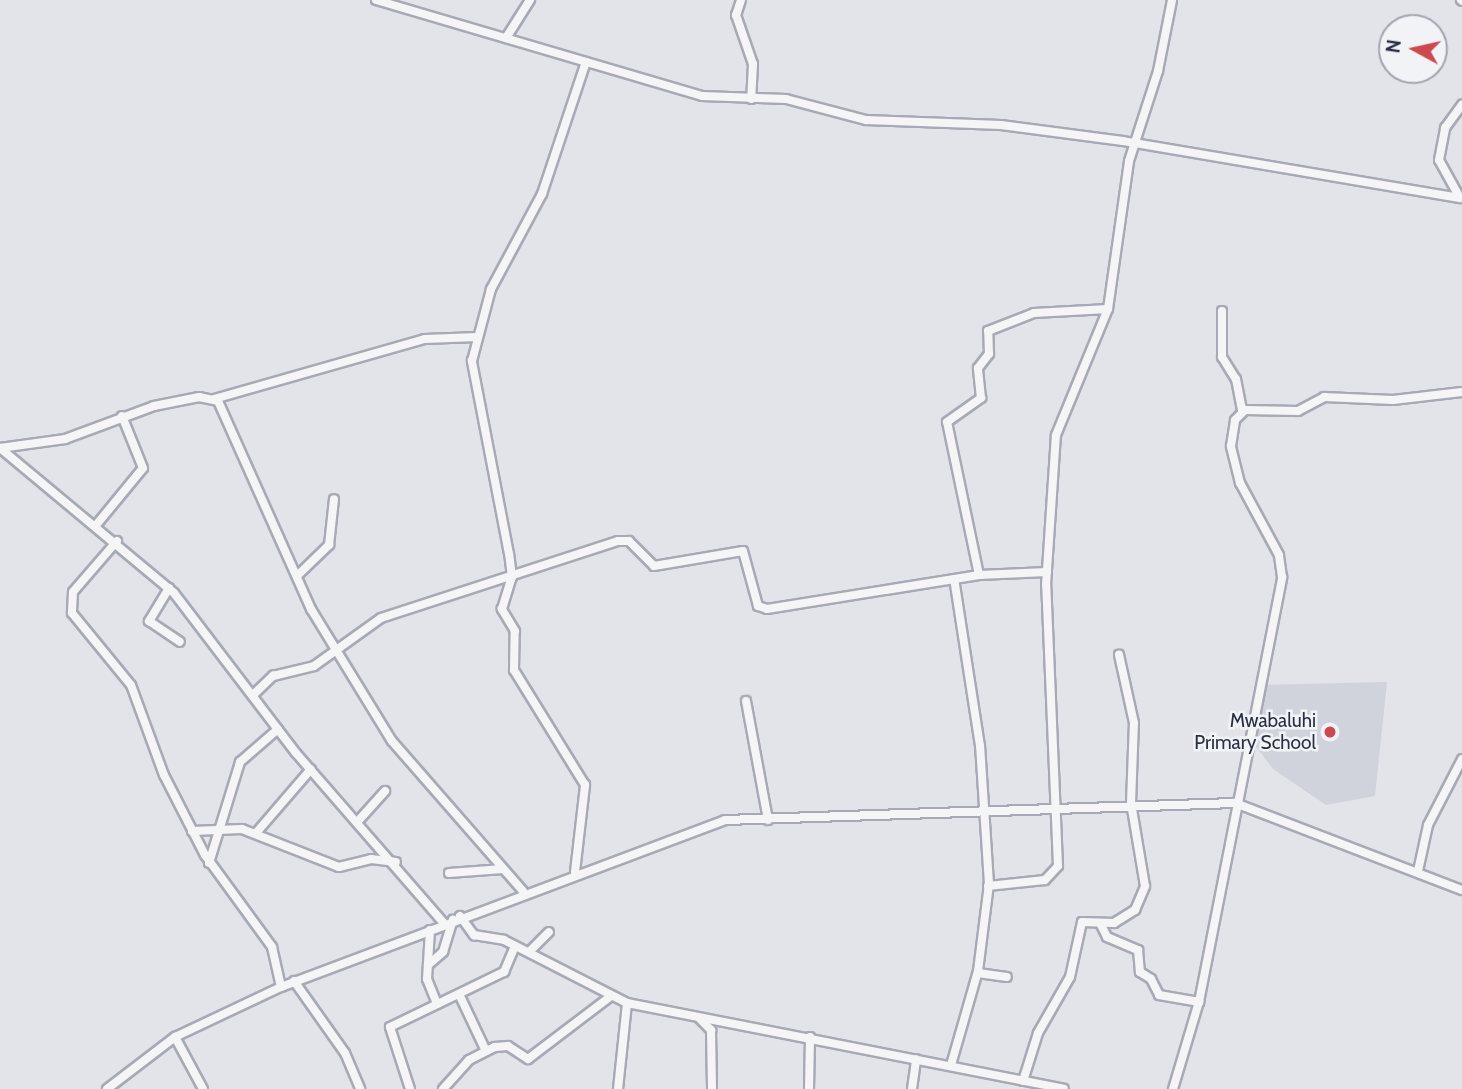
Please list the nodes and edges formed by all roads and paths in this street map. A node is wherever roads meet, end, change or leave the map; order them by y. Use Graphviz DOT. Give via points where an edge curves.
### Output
graph roads {
  1 [pos="376,0"];
  2 [pos="530,0"];
  3 [pos="741,0"];
  4 [pos="1172,0"];
  5 [pos="506,38"];
  6 [pos="586,62"];
  7 [pos="751,99"];
  8 [pos="1462,105"];
  9 [pos="1134,143"];
  10 [pos="1461,199"];
  11 [pos="1108,309"];
  12 [pos="1222,312"];
  13 [pos="477,337"];
  14 [pos="1462,392"];
  15 [pos="215,398"];
  16 [pos="1242,411"];
  17 [pos="122,416"];
  18 [pos="0,448"];
  19 [pos="334,499"];
  20 [pos="97,524"];
  21 [pos="117,541"];
  22 [pos="1047,572"];
  23 [pos="979,575"];
  24 [pos="297,576"];
  25 [pos="512,577"];
  26 [pos="954,579"];
  27 [pos="169,588"];
  28 [pos="180,642"];
  29 [pos="339,650"];
  30 [pos="1119,655"];
  31 [pos="253,695"];
  32 [pos="746,701"];
  33 [pos="278,729"];
  34 [pos="1462,759"];
  35 [pos="311,769"];
  36 [pos="385,791"];
  37 [pos="1131,803"];
  38 [pos="1235,803"];
  39 [pos="1058,807"];
  40 [pos="983,810"];
  41 [pos="359,820"];
  42 [pos="768,820"];
  43 [pos="222,827"];
  44 [pos="192,831"];
  45 [pos="256,833"];
  46 [pos="396,862"];
  47 [pos="209,863"];
  48 [pos="503,869"];
  49 [pos="1418,871"];
  50 [pos="575,872"];
  51 [pos="450,873"];
  52 [pos="988,886"];
  53 [pos="1462,890"];
  54 [pos="523,891"];
  55 [pos="456,917"];
  56 [pos="444,923"];
  57 [pos="1101,925"];
  58 [pos="430,930"];
  59 [pos="549,932"];
  60 [pos="515,946"];
  61 [pos="529,952"];
  62 [pos="428,965"];
  63 [pos="978,973"];
  64 [pos="1007,977"];
  65 [pos="295,981"];
  66 [pos="281,987"];
  67 [pos="459,994"];
  68 [pos="611,996"];
  69 [pos="1199,1002"];
  70 [pos="627,1003"];
  71 [pos="437,1004"];
  72 [pos="698,1018"];
  73 [pos="720,1021"];
  74 [pos="710,1030"];
  75 [pos="174,1037"];
  76 [pos="810,1037"];
  77 [pos="827,1041"];
  78 [pos="814,1050"];
  79 [pos="486,1051"];
  80 [pos="916,1059"];
  81 [pos="951,1065"];
  82 [pos="1023,1081"];
  83 [pos="107,1089"];
  84 [pos="203,1089"];
  85 [pos="360,1089"];
  86 [pos="410,1089"];
  87 [pos="443,1089"];
  88 [pos="618,1089"];
  89 [pos="712,1089"];
  90 [pos="809,1089"];
  91 [pos="912,1089"];
  92 [pos="1064,1089"];
  93 [pos="1173,1089"];
  1 -- 5 [label="street"];
  2 -- 5 [label="street"];
  3 -- 7 [label="street" via="736,15 753,64"];
  4 -- 9 [label="street" via="1158,71"];
  5 -- 6 [label="street"];
  6 -- 7 [label="street" via="672,90"];
  6 -- 13 [label="street" via="542,194 491,289"];
  7 -- 9 [label="street" via="786,99 835,117 1001,125"];
  8 -- 10 [label="street" via="1445,128 1439,160"];
  9 -- 10 [label="street"];
  9 -- 11 [label="street"];
  11 -- 22 [label="street" via="1056,435"];
  11 -- 23 [label="street" via="1034,313 988,331 989,354 978,368 981,398 947,422"];
  12 -- 16 [label="street" via="1222,357 1236,379"];
  13 -- 15 [label="street" via="425,339"];
  13 -- 25 [label="street" via="474,390"];
  14 -- 16 [label="street" via="1393,400 1332,396 1298,411"];
  15 -- 17 [label="street"];
  15 -- 24 [label="street" via="267,499"];
  16 -- 38 [label="street" via="1232,440 1236,467 1279,555 1282,577"];
  17 -- 18 [label="street" via="65,439"];
  17 -- 20 [label="street" via="143,468"];
  18 -- 20 [label="street"];
  19 -- 24 [label="street" via="329,545"];
  20 -- 21 [label="street"];
  21 -- 27 [label="street"];
  21 -- 44 [label="street" via="73,592 72,613 131,685"];
  22 -- 23 [label="street"];
  22 -- 39 [label="street"];
  23 -- 26 [label="street"];
  24 -- 29 [label="street"];
  25 -- 26 [label="street" via="629,541 654,566 743,551 758,606 767,609"];
  25 -- 29 [label="street" via="387,615"];
  25 -- 50 [label="street" via="502,609 515,631 514,670 585,785"];
  26 -- 40 [label="street" via="964,621"];
  27 -- 28 [label="street" via="149,621"];
  27 -- 31 [label="street"];
  29 -- 31 [label="street" via="308,669 273,676"];
  29 -- 48 [label="street" via="400,751"];
  30 -- 37 [label="street" via="1137,755"];
  31 -- 33 [label="street"];
  32 -- 42 [label="street"];
  33 -- 35 [label="street"];
  33 -- 43 [label="street" via="240,762"];
  34 -- 49 [label="street" via="1428,825"];
  35 -- 41 [label="street"];
  35 -- 45 [label="street"];
  36 -- 41 [label="street"];
  37 -- 38 [label="street"];
  37 -- 39 [label="street"];
  37 -- 57 [label="street" via="1145,886 1135,910"];
  38 -- 49 [label="street"];
  38 -- 69 [label="street"];
  39 -- 40 [label="street"];
  39 -- 52 [label="street" via="1053,876"];
  40 -- 42 [label="street"];
  40 -- 52 [label="street"];
  41 -- 46 [label="street"];
  42 -- 50 [label="street" via="711,823"];
  43 -- 44 [label="street"];
  43 -- 45 [label="street"];
  43 -- 47 [label="street"];
  44 -- 47 [label="street"];
  45 -- 46 [label="street" via="339,867 371,859"];
  46 -- 56 [label="street"];
  47 -- 66 [label="street" via="272,947"];
  48 -- 51 [label="street"];
  48 -- 54 [label="street"];
  49 -- 53 [label="street"];
  50 -- 54 [label="street"];
  52 -- 63 [label="street"];
  54 -- 55 [label="street"];
  55 -- 56 [label="street"];
  55 -- 60 [label="street" via="474,935"];
  55 -- 62 [label="street" via="443,952"];
  56 -- 58 [label="street"];
  57 -- 69 [label="street" via="1107,937 1138,950 1140,972 1152,979 1159,995"];
  57 -- 82 [label="street" via="1080,925 1070,977 1038,1033"];
  58 -- 62 [label="street"];
  58 -- 65 [label="street"];
  59 -- 61 [label="street"];
  60 -- 61 [label="street"];
  60 -- 67 [label="street" via="504,972"];
  61 -- 68 [label="street"];
  62 -- 71 [label="street"];
  63 -- 64 [label="street"];
  63 -- 81 [label="street"];
  65 -- 66 [label="street"];
  65 -- 85 [label="street" via="345,1053"];
  66 -- 75 [label="street"];
  67 -- 71 [label="street"];
  67 -- 79 [label="street"];
  68 -- 70 [label="street"];
  68 -- 79 [label="street" via="528,1059 508,1046"];
  69 -- 93 [label="street"];
  70 -- 72 [label="street"];
  70 -- 88 [label="street"];
  71 -- 86 [label="street" via="390,1027"];
  72 -- 73 [label="street"];
  72 -- 74 [label="street"];
  73 -- 74 [label="street"];
  73 -- 76 [label="street"];
  74 -- 89 [label="street"];
  75 -- 83 [label="street"];
  75 -- 84 [label="street"];
  76 -- 77 [label="street"];
  76 -- 78 [label="street"];
  77 -- 78 [label="street"];
  77 -- 80 [label="street"];
  78 -- 90 [label="street"];
  79 -- 87 [label="street"];
  80 -- 81 [label="street"];
  80 -- 91 [label="street"];
  81 -- 82 [label="street"];
  82 -- 92 [label="street"];
}
